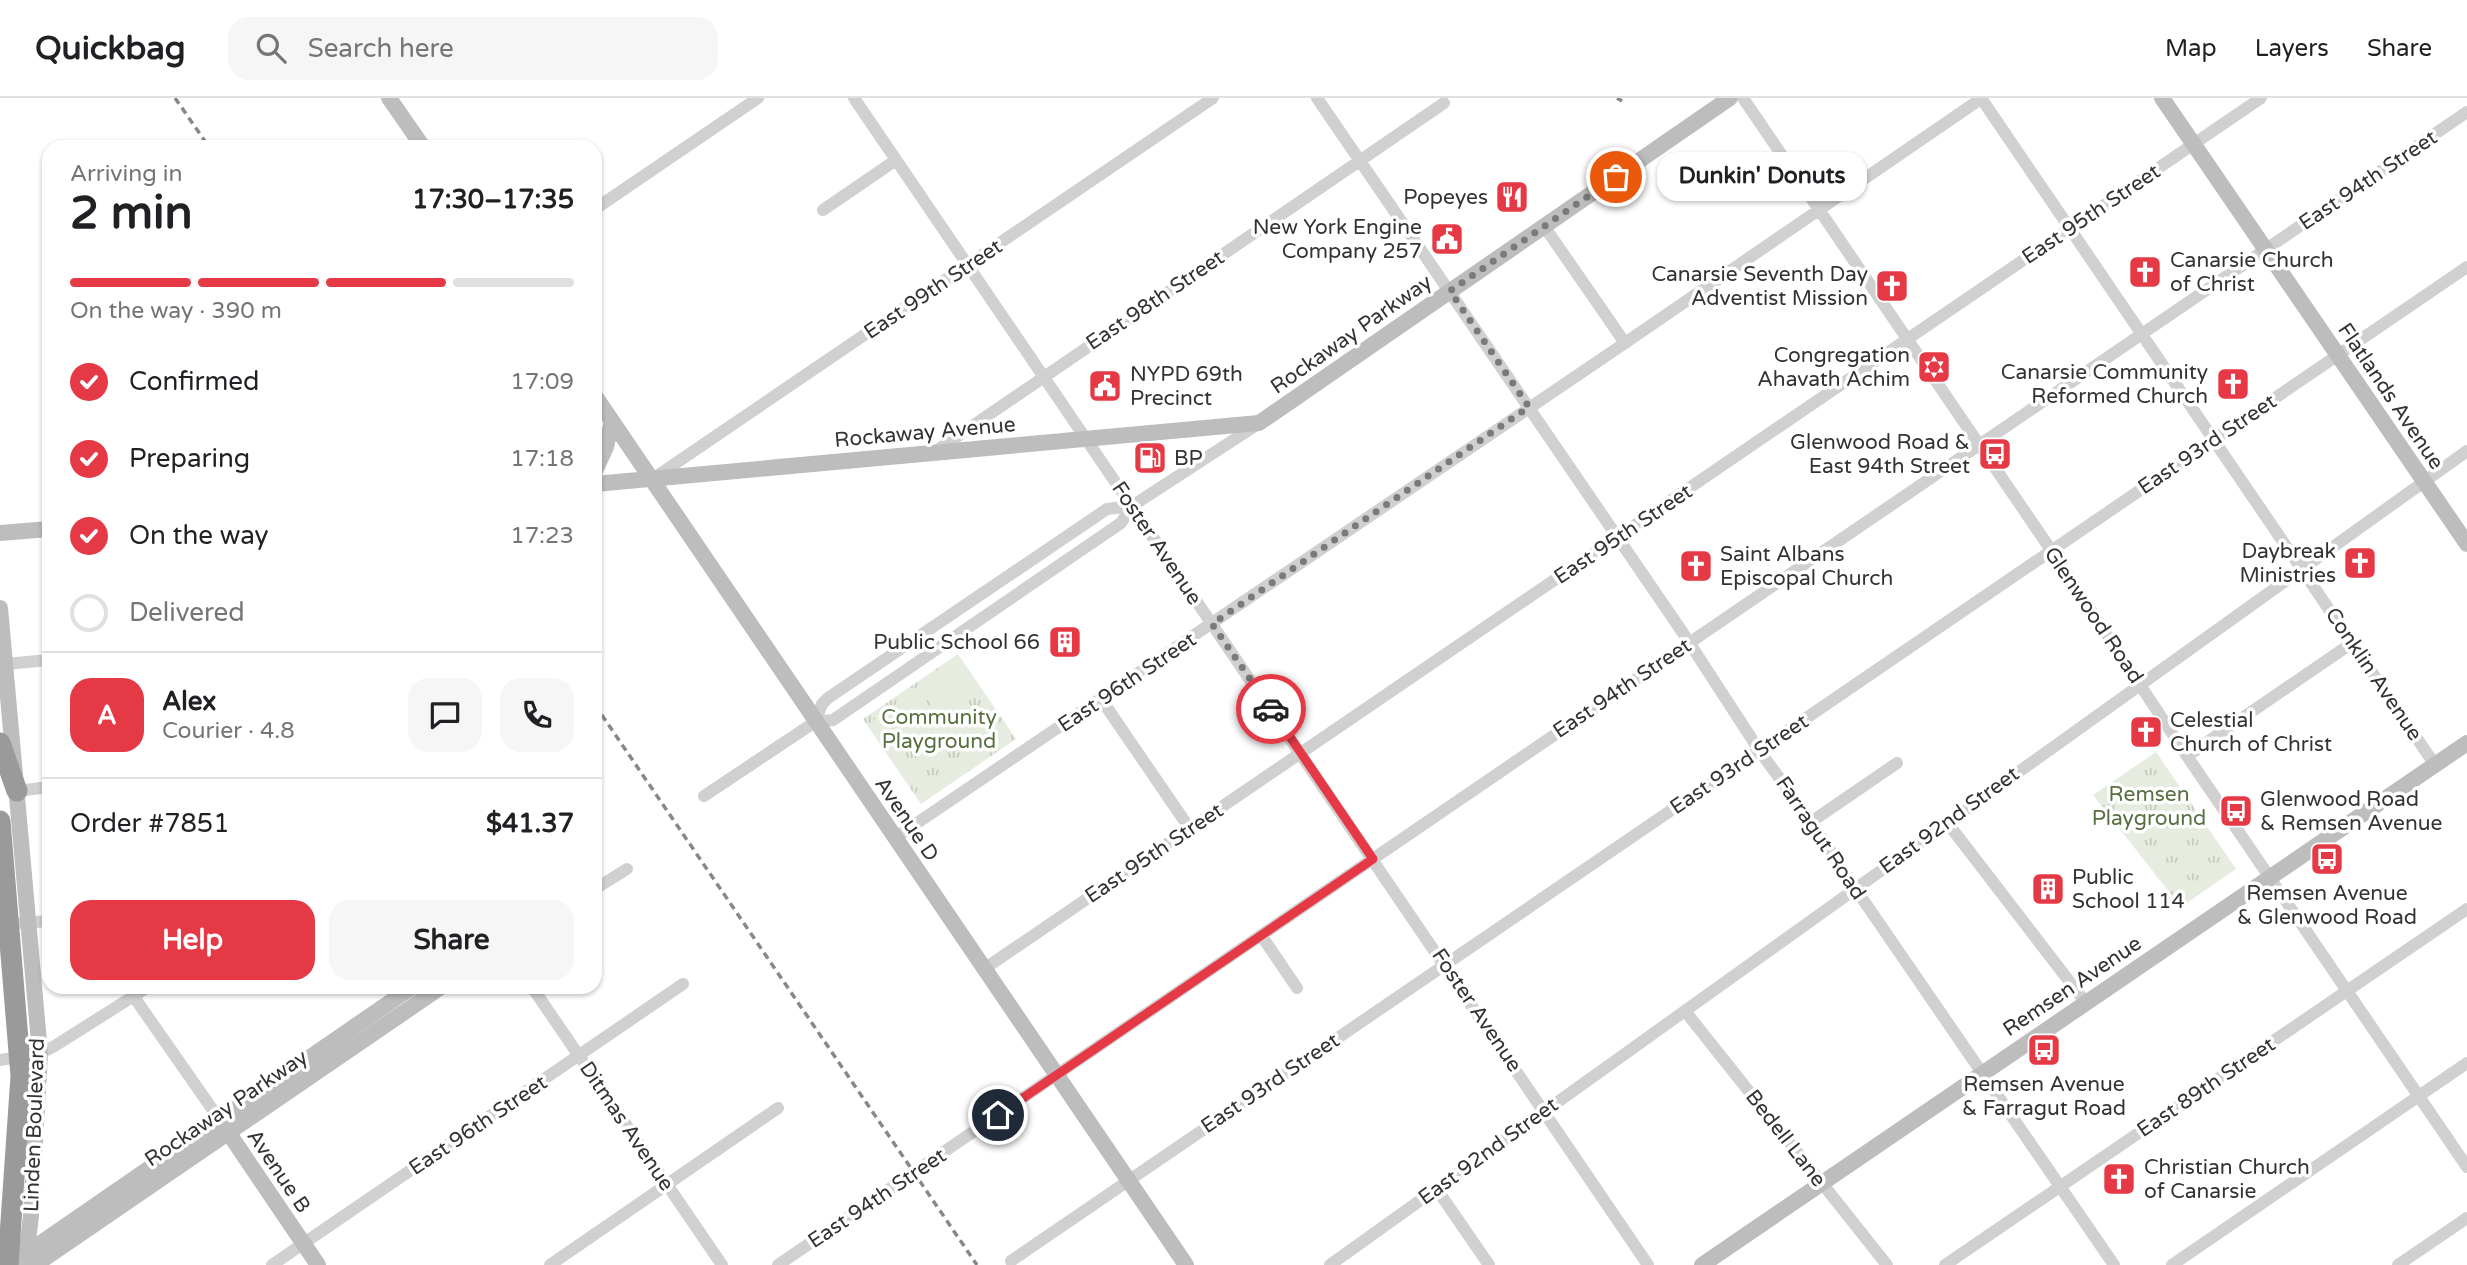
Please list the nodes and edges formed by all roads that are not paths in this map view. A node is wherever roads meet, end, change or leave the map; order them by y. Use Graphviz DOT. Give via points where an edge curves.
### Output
graph roads {
  1 [pos="389,98"];
  2 [pos="758,98"];
  3 [pos="853,98"];
  4 [pos="1213,98"];
  5 [pos="1317,98"];
  6 [pos="1730,98"];
  7 [pos="1743,98"];
  8 [pos="1982,98"];
  9 [pos="2162,98"];
  10 [pos="2261,98"];
  11 [pos="1444,103"];
  12 [pos="2467,112"];
  13 [pos="418,140"];
  14 [pos="2194,144"];
  15 [pos="896,160"];
  16 [pos="1360,160"];
  17 [pos="602,204"];
  18 [pos="823,210"];
  19 [pos="1818,210"];
  20 [pos="1544,226"];
  21 [pos="2070,229"];
  22 [pos="2266,250"];
  23 [pos="967,265"];
  24 [pos="2467,267"];
  25 [pos="1450,291"];
  26 [pos="2142,334"];
  27 [pos="1908,339"];
  28 [pos="1625,343"];
  29 [pos="2338,355"];
  30 [pos="1043,376"];
  31 [pos="602,407"];
  32 [pos="1529,407"];
  33 [pos="612,421"];
  34 [pos="1259,423"];
  35 [pos="1085,438"];
  36 [pos="2214,440"];
  37 [pos="1980,445"];
  38 [pos="936,451"];
  39 [pos="2467,451"];
  40 [pos="602,456"];
  41 [pos="652,479"];
  42 [pos="2424,481"];
  43 [pos="602,483"];
  44 [pos="1132,506"];
  45 [pos="42,530"];
  46 [pos="0,533"];
  47 [pos="1617,537"];
  48 [pos="2467,544"];
  49 [pos="2052,550"];
  50 [pos="2301,568"];
  51 [pos="0,607"];
  52 [pos="1212,624"];
  53 [pos="1689,643"];
  54 [pos="2352,643"];
  55 [pos="42,661"];
  56 [pos="5,664"];
  57 [pos="2140,684"];
  58 [pos="1101,699"];
  59 [pos="815,722"];
  60 [pos="0,743"];
  61 [pos="2467,743"];
  62 [pos="1759,750"];
  63 [pos="1301,753"];
  64 [pos="2187,756"];
  65 [pos="1897,763"];
  66 [pos="2435,765"];
  67 [pos="42,788"];
  68 [pos="17,790"];
  69 [pos="704,796"];
  70 [pos="0,821"];
  71 [pos="1811,821"];
  72 [pos="1947,821"];
  73 [pos="1190,829"];
  74 [pos="895,838"];
  75 [pos="1373,859"];
  76 [pos="627,869"];
  77 [pos="2269,878"];
  78 [pos="602,885"];
  79 [pos="1855,888"];
  80 [pos="2467,909"];
  81 [pos="42,922"];
  82 [pos="13,924"];
  83 [pos="1261,935"];
  84 [pos="1445,964"];
  85 [pos="984,969"];
  86 [pos="683,984"];
  87 [pos="1297,988"];
  88 [pos="2347,991"];
  89 [pos="138,994"];
  90 [pos="403,994"];
  91 [pos="430,994"];
  92 [pos="537,994"];
  93 [pos="134,997"];
  94 [pos="2086,1003"];
  95 [pos="1685,1011"];
  96 [pos="579,1055"];
  97 [pos="20,1057"];
  98 [pos="2467,1063"];
  99 [pos="1983,1073"];
  100 [pos="1056,1074"];
  101 [pos="2419,1097"];
  102 [pos="778,1108"];
  103 [pos="1545,1111"];
  104 [pos="224,1126"];
  105 [pos="2467,1167"];
  106 [pos="1129,1180"];
  107 [pos="1821,1183"];
  108 [pos="667,1184"];
  109 [pos="2060,1186"];
  110 [pos="1436,1188"];
  111 [pos="2467,1218"];
  112 [pos="303,1244"];
  113 [pos="29,1261"];
  114 [pos="1011,1262"];
  115 [pos="9,1265"];
  116 [pos="272,1265"];
  117 [pos="318,1265"];
  118 [pos="550,1265"];
  119 [pos="722,1265"];
  120 [pos="778,1265"];
  121 [pos="1186,1265"];
  122 [pos="1330,1265"];
  123 [pos="1489,1265"];
  124 [pos="1648,1265"];
  125 [pos="1702,1265"];
  126 [pos="1887,1265"];
  127 [pos="1945,1265"];
  128 [pos="2114,1265"];
  129 [pos="2172,1265"];
  130 [pos="2398,1265"];
  1 -- 13 [label="street"];
  2 -- 17 [label="street"];
  3 -- 15 [label="street, Foster Avenue"];
  4 -- 23 [label="street, East 99th Street"];
  5 -- 16 [label="street, Farragut Road"];
  6 -- 20 [label="street, Rockaway Parkway"];
  7 -- 19 [label="street, Glenwood Road"];
  8 -- 19 [label="street, East 96th Street"];
  8 -- 21 [label="street, Conklin Avenue"];
  9 -- 14 [label="street, Flatlands Avenue"];
  10 -- 14 [label="street, East 95th Street"];
  11 -- 16 [label="street, East 98th Street"];
  12 -- 22 [label="street, East 94th Street"];
  14 -- 21 [label="street, East 95th Street"];
  14 -- 22 [label="street, Flatlands Avenue"];
  15 -- 18 [label="street"];
  15 -- 23 [label="street, Foster Avenue"];
  16 -- 25 [label="street, Farragut Road"];
  16 -- 30 [label="street, East 98th Street"];
  19 -- 27 [label="street, Glenwood Road"];
  19 -- 28 [label="street, East 96th Street"];
  20 -- 25 [label="street, Rockaway Parkway"];
  20 -- 28 [label="street"];
  21 -- 26 [label="street, Conklin Avenue"];
  21 -- 27 [label="street, East 95th Street"];
  22 -- 26 [label="street, East 94th Street"];
  22 -- 29 [label="street, Flatlands Avenue"];
  23 -- 30 [label="street, Foster Avenue"];
  23 -- 41 [label="street, East 99th Street"];
  24 -- 29 [label="street, East 93rd Street"];
  25 -- 32 [label="street, Farragut Road"];
  25 -- 34 [label="street, Rockaway Parkway"];
  26 -- 36 [label="street, Conklin Avenue"];
  26 -- 37 [label="street, East 94th Street"];
  27 -- 37 [label="street, Glenwood Road"];
  27 -- 47 [label="street, East 95th Street"];
  28 -- 32 [label="street, East 96th Street"];
  29 -- 36 [label="street, East 93rd Street"];
  29 -- 42 [label="street, Flatlands Avenue"];
  30 -- 35 [label="street, Foster Avenue"];
  30 -- 38 [label="street, East 98th Street"];
  31 -- 33 [label="street, Avenue D"];
  32 -- 47 [label="street, Farragut Road"];
  32 -- 52 [label="street, East 96th Street"];
  33 -- 40 [label="street"];
  33 -- 41 [label="street, Avenue D"];
  34 -- 35 [label="street, Rockaway Avenue"];
  34 -- 44 [label="street, Rockaway Parkway"];
  35 -- 38 [label="street, Rockaway Avenue"];
  35 -- 44 [label="street, Foster Avenue"];
  36 -- 49 [label="street, East 93rd Street"];
  36 -- 50 [label="street, Conklin Avenue"];
  37 -- 49 [label="street, Glenwood Road"];
  37 -- 53 [label="street, East 94th Street"];
  38 -- 41 [label="street, Rockaway Avenue"];
  39 -- 42 [label="street, East 92nd Street"];
  41 -- 43 [label="street, Rockaway Avenue"];
  41 -- 59 [label="street, Avenue D"];
  42 -- 48 [label="street, Flatlands Avenue"];
  42 -- 50 [label="street, East 92nd Street"];
  44 -- 52 [label="street, Foster Avenue"];
  44 -- 59 [label="street, Rockaway Parkway" via="1121,523 833,720"];
  44 -- 59 [label="street, Rockaway Parkway" via="1107,509 839,690 822,704"];
  45 -- 46 [label="street"];
  47 -- 53 [label="street, Farragut Road"];
  47 -- 63 [label="street, East 95th Street"];
  49 -- 57 [label="street, Glenwood Road"];
  49 -- 62 [label="street, East 93rd Street"];
  50 -- 54 [label="street, Conklin Avenue"];
  50 -- 57 [label="street, East 92nd Street"];
  51 -- 56 [label="street, Linden Boulevard"];
  52 -- 58 [label="street, East 96th Street"];
  52 -- 63 [label="street, Foster Avenue"];
  53 -- 62 [label="street, Farragut Road"];
  53 -- 75 [label="street, East 94th Street"];
  54 -- 64 [label="street"];
  54 -- 66 [label="street, Conklin Avenue"];
  55 -- 56 [label="street"];
  56 -- 68 [label="street, Linden Boulevard"];
  57 -- 64 [label="street, Glenwood Road"];
  57 -- 72 [label="street, East 92nd Street"];
  58 -- 73 [label="street"];
  58 -- 74 [label="street, East 96th Street"];
  59 -- 69 [label="street, Rockaway Parkway"];
  59 -- 74 [label="street, Avenue D"];
  60 -- 68 [label="highway"];
  61 -- 66 [label="street, Remsen Avenue"];
  62 -- 71 [label="street, Farragut Road"];
  62 -- 84 [label="street, East 93rd Street"];
  63 -- 73 [label="street, East 95th Street"];
  63 -- 75 [label="street, Foster Avenue"];
  64 -- 77 [label="street, Glenwood Road"];
  65 -- 71 [label="street"];
  66 -- 77 [label="street, Remsen Avenue"];
  67 -- 68 [label="street"];
  68 -- 82 [label="street, Linden Boulevard"];
  70 -- 82 [label="highway, Linden Boulevard"];
  71 -- 79 [label="street, Farragut Road"];
  72 -- 79 [label="street, East 92nd Street"];
  72 -- 94 [label="street"];
  73 -- 85 [label="street, East 95th Street"];
  74 -- 85 [label="street, Avenue D"];
  75 -- 83 [label="street, East 94th Street"];
  75 -- 84 [label="street, Foster Avenue"];
  76 -- 78 [label="street"];
  77 -- 88 [label="street, Glenwood Road"];
  77 -- 94 [label="street, Remsen Avenue"];
  79 -- 95 [label="street, East 92nd Street"];
  79 -- 99 [label="street, Farragut Road"];
  80 -- 88 [label="street, East 89th Street"];
  81 -- 82 [label="street"];
  82 -- 97 [label="highway, Linden Boulevard"];
  83 -- 87 [label="street"];
  83 -- 100 [label="street, East 94th Street"];
  84 -- 103 [label="street, Foster Avenue"];
  84 -- 106 [label="street, East 93rd Street"];
  85 -- 100 [label="street, Avenue D"];
  86 -- 96 [label="street, East 96th Street"];
  88 -- 101 [label="street, Glenwood Road"];
  88 -- 109 [label="street, East 89th Street"];
  89 -- 93 [label="street"];
  90 -- 104 [label="street, Rockaway Parkway"];
  91 -- 104 [label="street, Rockaway Parkway"];
  92 -- 96 [label="street, Ditmas Avenue"];
  93 -- 97 [label="street"];
  93 -- 104 [label="street, Avenue B"];
  94 -- 99 [label="street, Remsen Avenue"];
  95 -- 103 [label="street, East 92nd Street"];
  95 -- 107 [label="street, Bedell Lane"];
  96 -- 108 [label="street, Ditmas Avenue"];
  96 -- 112 [label="street, East 96th Street"];
  97 -- 113 [label="street, Linden Boulevard"];
  97 -- 115 [label="highway, Linden Boulevard"];
  98 -- 101 [label="street"];
  99 -- 107 [label="street, Remsen Avenue"];
  99 -- 109 [label="street, Farragut Road"];
  100 -- 106 [label="street, Avenue D"];
  100 -- 120 [label="street, East 94th Street"];
  101 -- 105 [label="street, Glenwood Road"];
  101 -- 129 [label="street"];
  102 -- 108 [label="street"];
  103 -- 110 [label="street, East 92nd Street"];
  103 -- 124 [label="street, Foster Avenue"];
  104 -- 112 [label="street, Avenue B"];
  104 -- 113 [label="street, Rockaway Parkway"];
  106 -- 114 [label="street, East 93rd Street"];
  106 -- 121 [label="street, Avenue D"];
  107 -- 125 [label="street, Remsen Avenue"];
  107 -- 126 [label="street, Bedell Lane"];
  108 -- 118 [label="street"];
  108 -- 119 [label="street, Ditmas Avenue"];
  109 -- 127 [label="street, East 89th Street"];
  109 -- 128 [label="street, Farragut Road"];
  110 -- 122 [label="street, East 92nd Street"];
  110 -- 123 [label="street"];
  111 -- 130 [label="street"];
  112 -- 116 [label="street, East 96th Street"];
  112 -- 117 [label="street, Avenue B"];
  113 -- 115 [label="street, Rockaway Parkway"];
}
